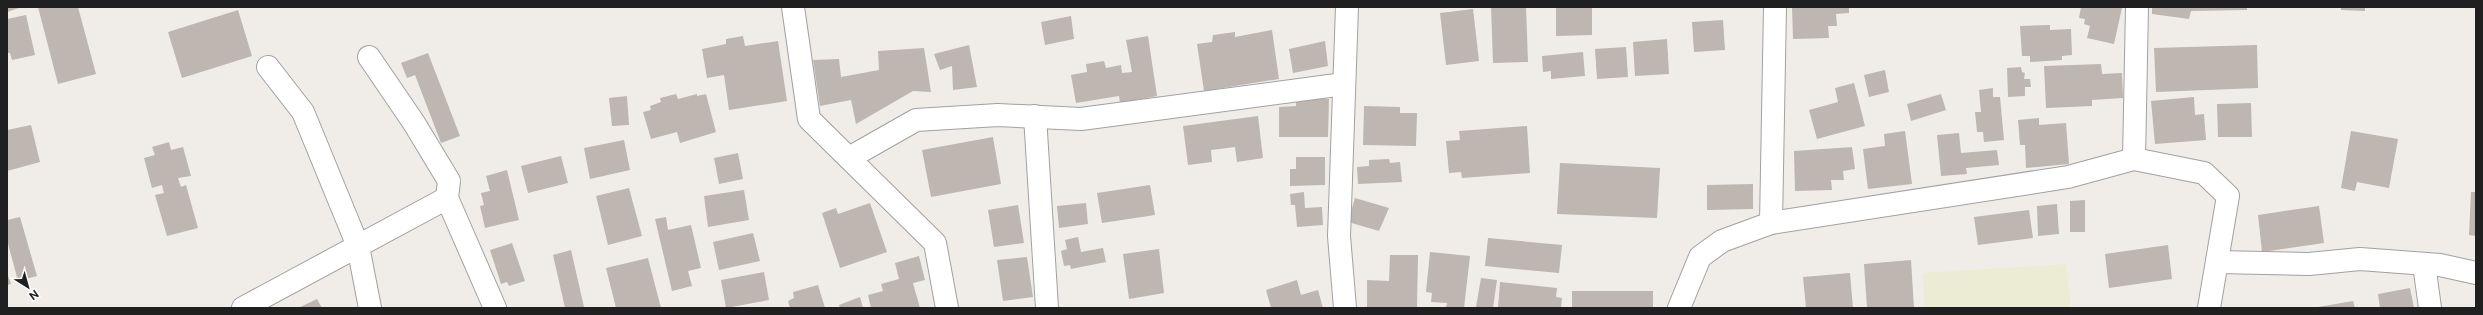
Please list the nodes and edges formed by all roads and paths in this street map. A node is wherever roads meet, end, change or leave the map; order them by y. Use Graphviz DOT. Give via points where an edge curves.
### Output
graph roads {
  1 [pos="793,7"];
  2 [pos="1347,7"];
  3 [pos="1776,7"];
  4 [pos="2136,7"];
  5 [pos="369,57"];
  6 [pos="268,67"];
  7 [pos="1344,84"];
  8 [pos="1035,116"];
  9 [pos="849,158"];
  10 [pos="2134,159"];
  11 [pos="446,198"];
  12 [pos="1771,223"];
  13 [pos="358,246"];
  14 [pos="2217,262"];
  15 [pos="2424,264"];
  16 [pos="2476,273"];
  17 [pos="242,308"];
  18 [pos="370,308"];
  19 [pos="494,308"];
  20 [pos="947,308"];
  21 [pos="1047,308"];
  22 [pos="1345,308"];
  23 [pos="1679,308"];
  24 [pos="2209,308"];
  25 [pos="2430,308"];
  1 -- 9 [label="street" via="808,119"];
  2 -- 7 [label="street"];
  3 -- 12 [label="street"];
  4 -- 10 [label="street"];
  5 -- 11 [label="street" via="414,123 449,181"];
  6 -- 13 [label="street" via="303,112"];
  7 -- 8 [label="street" via="1081,119"];
  7 -- 22 [label="street" via="1339,236"];
  8 -- 9 [label="street" via="998,115 916,120"];
  8 -- 21 [label="street"];
  9 -- 20 [label="street" via="935,243"];
  10 -- 12 [label="street" via="2068,177"];
  10 -- 14 [label="street" via="2204,173 2228,196"];
  11 -- 13 [label="street"];
  11 -- 19 [label="street"];
  12 -- 23 [label="street" via="1722,241 1700,257"];
  13 -- 17 [label="street"];
  13 -- 18 [label="street"];
  14 -- 15 [label="street" via="2309,264 2360,259"];
  14 -- 24 [label="street"];
  15 -- 16 [label="street"];
  15 -- 25 [label="street"];
}
